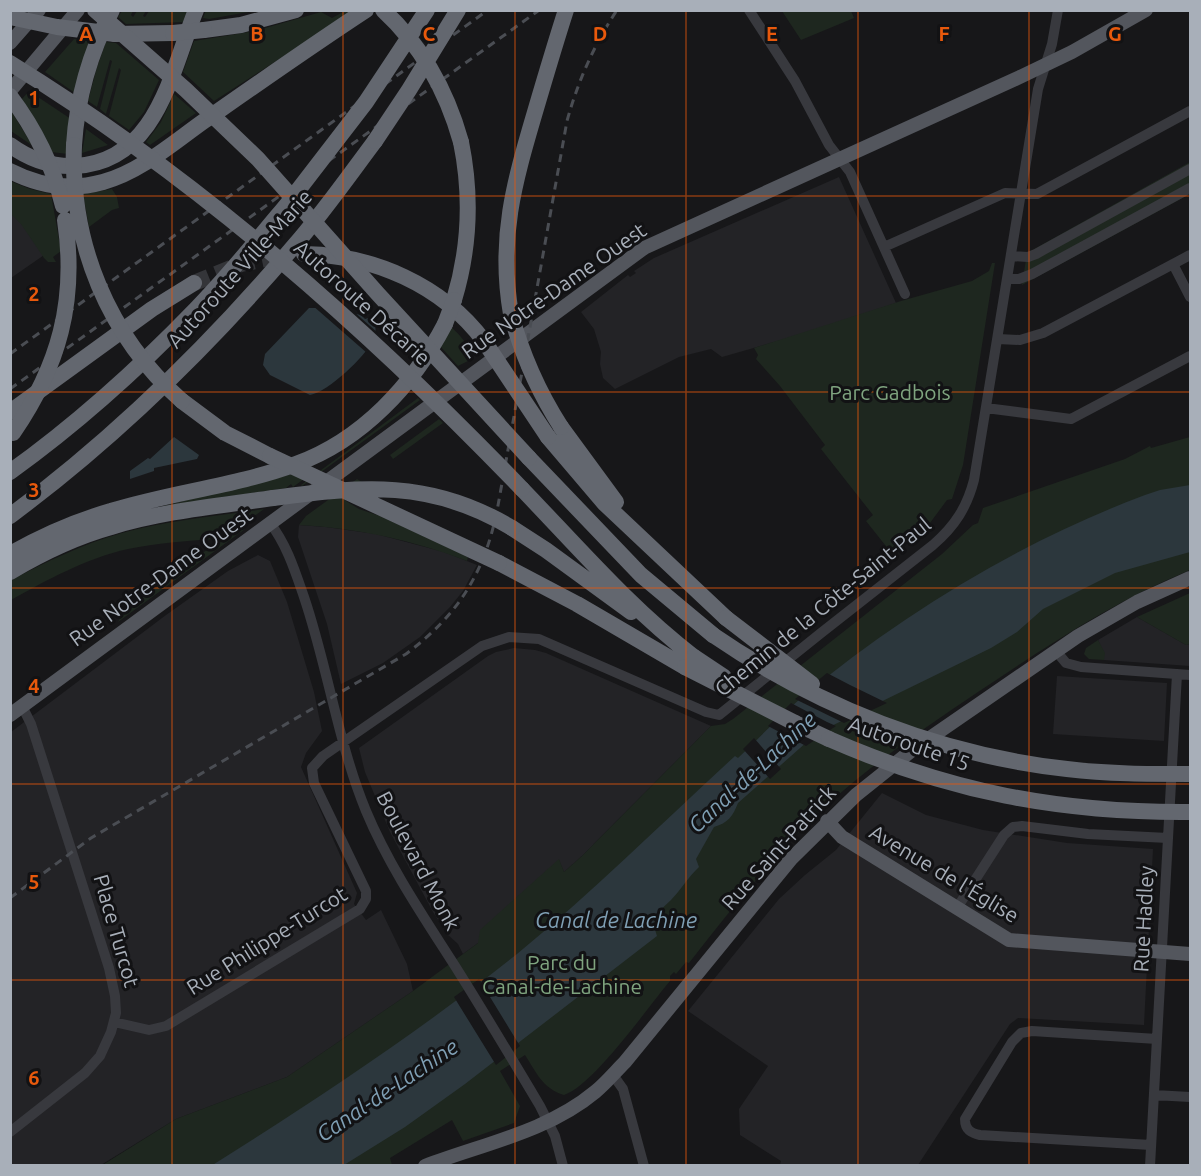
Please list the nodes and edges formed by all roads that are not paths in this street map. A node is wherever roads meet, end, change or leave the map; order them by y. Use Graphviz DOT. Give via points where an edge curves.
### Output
graph roads {
  1 [pos="39,10"];
  2 [pos="78,10"];
  3 [pos="95,10"];
  4 [pos="112,10"];
  5 [pos="196,10"];
  6 [pos="296,10"];
  7 [pos="366,10"];
  8 [pos="383,10"];
  9 [pos="427,10"];
  10 [pos="458,10"];
  11 [pos="566,10"];
  12 [pos="749,10"];
  13 [pos="1058,10"];
  14 [pos="1146,10"];
  15 [pos="10,17"];
  16 [pos="10,43"];
  17 [pos="10,63"];
  18 [pos="1046,64"];
  19 [pos="10,91"];
  20 [pos="10,96"];
  21 [pos="1191,111"];
  22 [pos="10,145"];
  23 [pos="840,159"];
  24 [pos="1191,169"];
  25 [pos="10,171"];
  26 [pos="1191,188"];
  27 [pos="1021,193"];
  28 [pos="884,247"];
  29 [pos="304,254"];
  30 [pos="1191,255"];
  31 [pos="1011,256"];
  32 [pos="1173,264"];
  33 [pos="1008,279"];
  34 [pos="194,283"];
  35 [pos="906,294"];
  36 [pos="1191,297"];
  37 [pos="998,339"];
  38 [pos="1191,356"];
  39 [pos="986,408"];
  40 [pos="10,412"];
  41 [pos="554,432"];
  42 [pos="12,434"];
  43 [pos="10,472"];
  44 [pos="10,516"];
  45 [pos="270,523"];
  46 [pos="10,554"];
  47 [pos="10,572"];
  48 [pos="1191,578"];
  49 [pos="667,636"];
  50 [pos="1056,651"];
  51 [pos="690,662"];
  52 [pos="1177,674"];
  53 [pos="1191,675"];
  54 [pos="22,706"];
  55 [pos="10,715"];
  56 [pos="861,715"];
  57 [pos="343,743"];
  58 [pos="1191,774"];
  59 [pos="1191,812"];
  60 [pos="827,821"];
  61 [pos="1168,838"];
  62 [pos="957,908"];
  63 [pos="1162,951"];
  64 [pos="1191,954"];
  65 [pos="114,1022"];
  66 [pos="1157,1039"];
  67 [pos="613,1075"];
  68 [pos="1154,1095"];
  69 [pos="1191,1097"];
  70 [pos="547,1121"];
  71 [pos="10,1132"];
  72 [pos="1151,1145"];
  73 [pos="448,1162"];
  74 [pos="425,1166"];
  75 [pos="563,1166"];
  76 [pos="644,1166"];
  77 [pos="1150,1166"];
  1 -- 16 [label="main road"];
  2 -- 19 [label="main road"];
  3 -- 56 [label="highway, Autoroute Décarie, bridge" via="258,159 529,458 641,575 754,662"];
  4 -- 51 [label="highway, bridge" via="94,48 77,114 73,174 77,211 99,288 118,325 159,379 225,433 446,536"];
  5 -- 22 [label="highway" via="156,111 141,135 124,149 99,161 70,166 35,159"];
  6 -- 15 [label="highway, bridge" via="241,25 173,33 115,34"];
  7 -- 25 [label="highway" via="123,175 92,185 61,186"];
  8 -- 46 [label="highway, bridge" via="412,42 435,78 461,142 468,187 469,229 464,266 445,324 423,362 393,398 361,426 312,457 255,476 111,511 63,528"];
  9 -- 43 [label="highway, Autoroute Ville-Marie, bridge" via="366,102 289,202 208,297 75,422"];
  10 -- 44 [label="highway, Autoroute Ville-Marie, bridge" via="375,141 296,245 241,307 138,410"];
  11 -- 41 [label="highway, bridge" via="511,196 506,257 511,314"];
  12 -- 23 [label="street"];
  13 -- 18 [label="street, Chemin de la Côte-Saint-Paul"];
  14 -- 18 [label="main road, Rue Notre-Dame Ouest"];
  17 -- 49 [label="highway, Autoroute Décarie, bridge" via="143,153 267,249 409,375"];
  18 -- 23 [label="main road, Rue Notre-Dame Ouest"];
  18 -- 27 [label="street, Chemin de la Côte-Saint-Paul" via="1038,89"];
  20 -- 42 [label="highway, bridge" via="31,126 56,182 64,213 70,272 62,330 43,385"];
  21 -- 27 [label="street" via="1038,194"];
  23 -- 28 [label="street" via="850,172"];
  23 -- 45 [label="main road, Rue Notre-Dame Ouest" via="644,248"];
  24 -- 31 [label="street" via="1036,254"];
  26 -- 33 [label="street" via="1032,274"];
  27 -- 28 [label="street" via="1005,193"];
  27 -- 31 [label="street, Chemin de la Côte-Saint-Paul"];
  28 -- 35 [label="street"];
  29 -- 41 [label="highway, bridge" via="373,265 437,296 484,341"];
  30 -- 32 [label="street"];
  31 -- 33 [label="street, Chemin de la Côte-Saint-Paul"];
  32 -- 36 [label="street"];
  32 -- 37 [label="street" via="1038,335 1020,340"];
  33 -- 37 [label="street, Chemin de la Côte-Saint-Paul"];
  34 -- 40 [label="highway"];
  37 -- 39 [label="street, Chemin de la Côte-Saint-Paul"];
  38 -- 39 [label="street" via="1071,419"];
  39 -- 57 [label="street, Chemin de la Côte-Saint-Paul" via="970,495 948,531 722,714 708,712 544,640 509,637 482,646"];
  41 -- 56 [label="highway, bridge" via="605,504 726,618 792,670"];
  45 -- 54 [label="main road, Rue Notre-Dame Ouest"];
  45 -- 57 [label="street, Boulevard Monk" via="287,551 311,616"];
  47 -- 49 [label="highway, bridge" via="63,545 111,527 171,514 344,489 402,490 456,502 512,528"];
  48 -- 50 [label="main road, Rue Saint-Patrick" via="1125,608"];
  49 -- 51 [label="highway"];
  50 -- 52 [label="street" via="1066,663 1081,668"];
  50 -- 60 [label="main road, Rue Saint-Patrick" via="911,751"];
  51 -- 59 [label="highway, Autoroute 15, bridge" via="795,723 916,774 1025,801 1084,809"];
  52 -- 53 [label="street"];
  52 -- 61 [label="street, Rue Hadley"];
  54 -- 55 [label="main road, Rue Notre-Dame Ouest"];
  54 -- 65 [label="street, Place Turcot" via="109,968 116,1004"];
  56 -- 58 [label="highway, Autoroute 15, bridge" via="936,742 1012,761 1090,771"];
  57 -- 65 [label="street, Rue Philippe-Turcot" via="318,760 311,773 366,891 362,907 166,1026 149,1030"];
  57 -- 70 [label="street, Boulevard Monk" via="373,826 411,897"];
  60 -- 62 [label="main road, Avenue de l'Église" via="842,837"];
  60 -- 67 [label="main road, Rue Saint-Patrick"];
  61 -- 62 [label="street" via="1014,827 1000,841"];
  61 -- 63 [label="street, Rue Hadley"];
  62 -- 63 [label="main road, Avenue de l'Église" via="1009,940"];
  63 -- 64 [label="main road, Avenue de l'Église"];
  63 -- 66 [label="street, Rue Hadley"];
  65 -- 71 [label="street, Place Turcot" via="91,1067"];
  66 -- 68 [label="street, Rue Hadley"];
  66 -- 72 [label="street" via="1021,1033 965,1119 966,1128 980,1135"];
  67 -- 70 [label="main road, Rue Saint-Patrick" via="586,1099"];
  67 -- 76 [label="street" via="623,1089"];
  68 -- 69 [label="street"];
  68 -- 72 [label="street, Rue Hadley"];
  70 -- 73 [label="main road, Rue Saint-Patrick"];
  70 -- 75 [label="street, Boulevard Monk"];
  72 -- 77 [label="street, Rue Hadley"];
  73 -- 74 [label="main road, Rue Saint-Patrick"];
}
